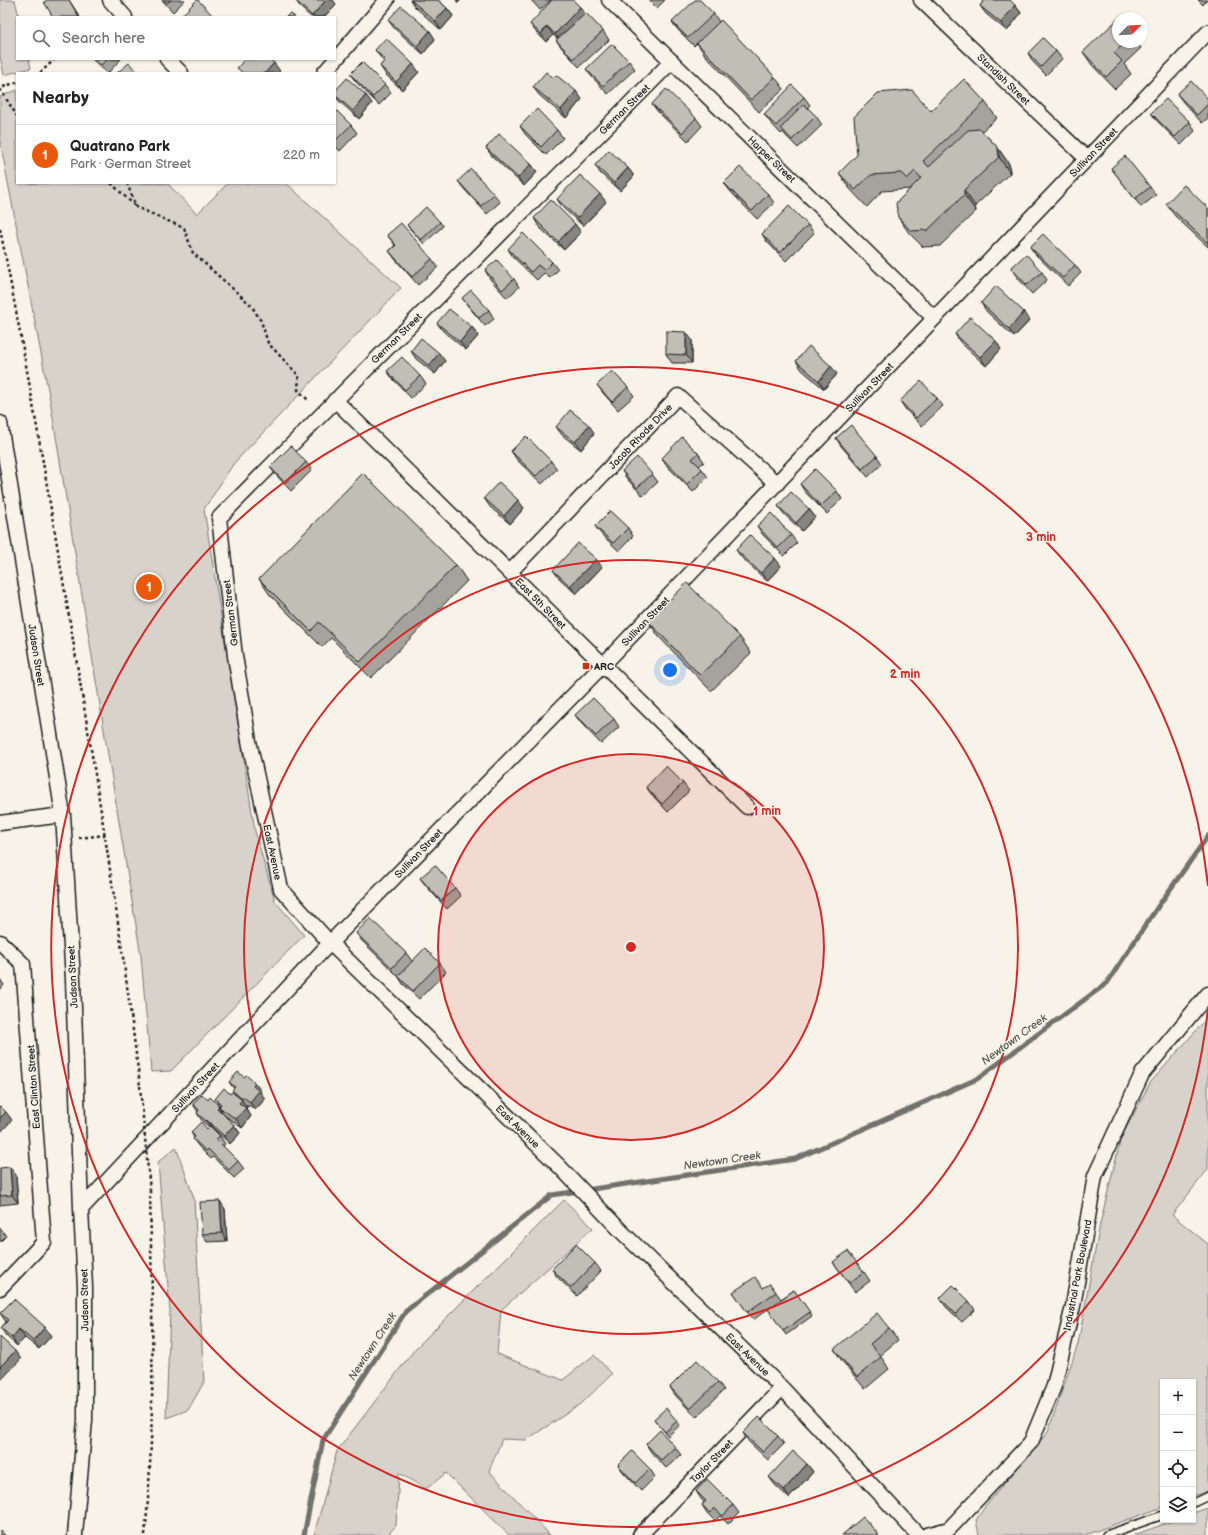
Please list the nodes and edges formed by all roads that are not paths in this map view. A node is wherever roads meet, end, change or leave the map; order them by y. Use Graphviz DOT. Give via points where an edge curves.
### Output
graph roads {
  1 [pos="110,0"];
  2 [pos="387,0"];
  3 [pos="609,0"];
  4 [pos="921,0"];
  5 [pos="124,16"];
  6 [pos="1208,32"];
  7 [pos="336,59"];
  8 [pos="168,60"];
  9 [pos="335,60"];
  10 [pos="672,61"];
  11 [pos="180,72"];
  12 [pos="325,72"];
  13 [pos="1087,159"];
  14 [pos="934,318"];
  15 [pos="335,400"];
  16 [pos="0,423"];
  17 [pos="777,484"];
  18 [pos="510,572"];
  19 [pos="235,656"];
  20 [pos="603,664"];
  21 [pos="747,807"];
  22 [pos="63,815"];
  23 [pos="0,823"];
  24 [pos="0,942"];
  25 [pos="330,943"];
  26 [pos="1208,994"];
  27 [pos="81,1209"];
  28 [pos="0,1288"];
  29 [pos="782,1388"];
  30 [pos="1208,1496"];
  31 [pos="1196,1502"];
  32 [pos="1160,1516"];
  33 [pos="76,1535"];
  34 [pos="640,1535"];
  35 [pos="918,1535"];
  36 [pos="927,1535"];
  37 [pos="1106,1535"];
  1 -- 5 [label="street"];
  2 -- 7 [label="street"];
  3 -- 10 [label="street, Harper Street"];
  4 -- 13 [label="street, Standish Street"];
  6 -- 13 [label="street, Sullivan Street"];
  8 -- 11 [label="street"];
  9 -- 12 [label="street"];
  10 -- 14 [label="street, Harper Street"];
  10 -- 15 [label="street, German Street"];
  13 -- 14 [label="street, Sullivan Street"];
  14 -- 17 [label="street, Sullivan Street"];
  15 -- 18 [label="street, East 5th Street"];
  15 -- 19 [label="street, German Street" via="219,518"];
  16 -- 22 [label="street, Judson Street"];
  17 -- 18 [label="street, Jacob Rhode Drive" via="678,396"];
  17 -- 20 [label="street, Sullivan Street"];
  18 -- 20 [label="street, East 5th Street"];
  19 -- 25 [label="street, East Avenue" via="249,741 281,889"];
  20 -- 21 [label="street, East 5th Street"];
  20 -- 25 [label="street, Sullivan Street"];
  22 -- 23 [label="street"];
  22 -- 27 [label="street, Judson Street" via="73,980"];
  24 -- 28 [label="street, East Clinton Street" via="23,964 44,1242"];
  25 -- 27 [label="street, Sullivan Street"];
  25 -- 29 [label="street, East Avenue"];
  26 -- 36 [label="street, Industrial Park Boulevard" via="1142,1074 1095,1176 1073,1306 1054,1386 1031,1442 949,1529"];
  27 -- 33 [label="street, Judson Street" via="85,1287 85,1420"];
  29 -- 34 [label="street, Taylor Street"];
  29 -- 35 [label="street, East Avenue"];
  30 -- 31 [label="lane"];
  32 -- 37 [label="lane"];
}
